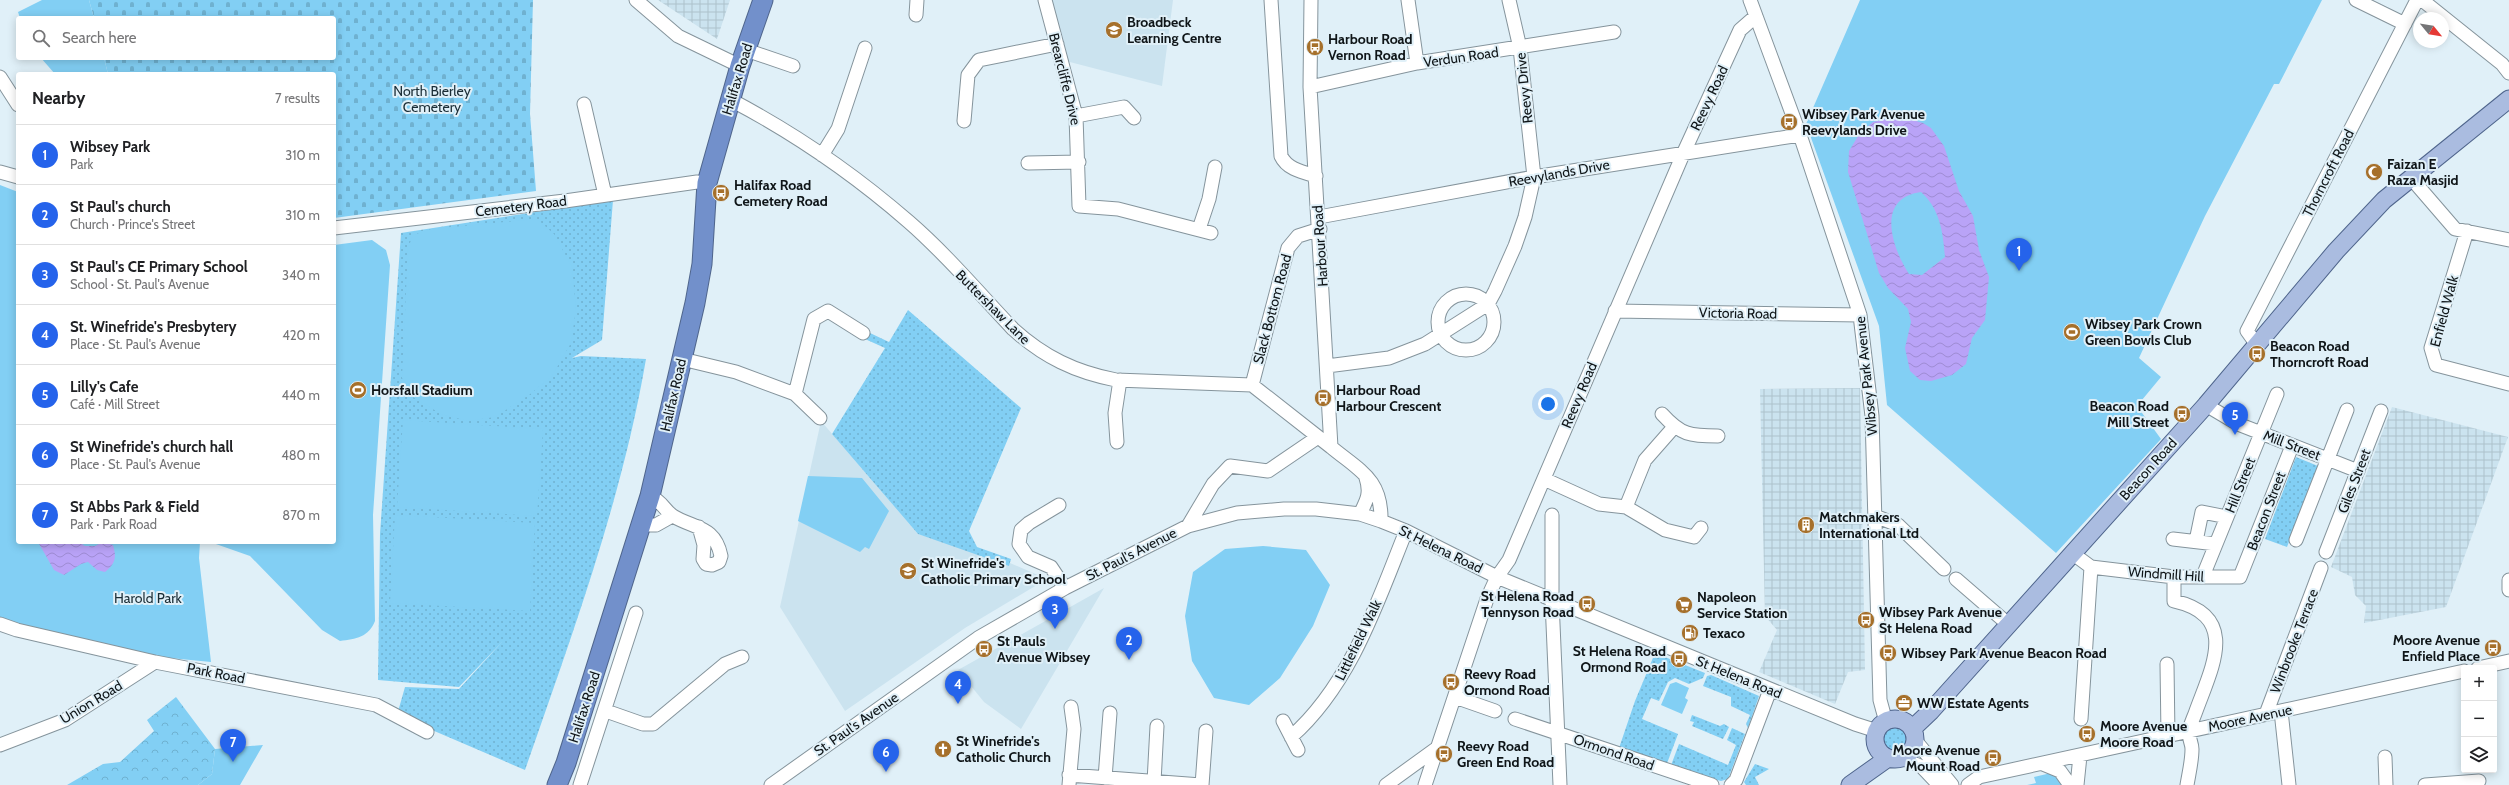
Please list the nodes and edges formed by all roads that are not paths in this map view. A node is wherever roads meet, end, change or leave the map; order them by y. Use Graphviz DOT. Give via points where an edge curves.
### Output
graph roads {
  1 [pos="636,0"];
  2 [pos="763,0"];
  3 [pos="917,0"];
  4 [pos="1045,0"];
  5 [pos="1271,0"];
  6 [pos="1311,0"];
  7 [pos="1408,0"];
  8 [pos="1509,0"];
  9 [pos="1750,0"];
  10 [pos="2356,0"];
  11 [pos="2417,0"];
  12 [pos="2422,0"];
  13 [pos="916,15"];
  14 [pos="1756,16"];
  15 [pos="2405,24"];
  16 [pos="1614,32"];
  17 [pos="1057,44"];
  18 [pos="866,48"];
  19 [pos="1520,48"];
  20 [pos="743,58"];
  21 [pos="1417,63"];
  22 [pos="793,66"];
  23 [pos="2509,73"];
  24 [pos="0,77"];
  25 [pos="1310,87"];
  26 [pos="2509,99"];
  27 [pos="730,100"];
  28 [pos="16,102"];
  29 [pos="584,104"];
  30 [pos="1076,116"];
  31 [pos="1134,118"];
  32 [pos="964,121"];
  33 [pos="1800,135"];
  34 [pos="1684,152"];
  35 [pos="822,156"];
  36 [pos="1079,162"];
  37 [pos="1028,163"];
  38 [pos="1215,167"];
  39 [pos="0,172"];
  40 [pos="16,176"];
  41 [pos="1316,176"];
  42 [pos="1534,177"];
  43 [pos="2411,178"];
  44 [pos="707,183"];
  45 [pos="605,195"];
  46 [pos="1319,223"];
  47 [pos="336,228"];
  48 [pos="2467,231"];
  49 [pos="2509,240"];
  50 [pos="1488,304"];
  51 [pos="1615,311"];
  52 [pos="1860,315"];
  53 [pos="863,333"];
  54 [pos="1441,334"];
  55 [pos="2257,345"];
  56 [pos="682,360"];
  57 [pos="1327,366"];
  58 [pos="1120,380"];
  59 [pos="2509,384"];
  60 [pos="1252,385"];
  61 [pos="795,394"];
  62 [pos="2277,394"];
  63 [pos="2206,405"];
  64 [pos="2347,410"];
  65 [pos="2381,411"];
  66 [pos="1662,414"];
  67 [pos="820,418"];
  68 [pos="1674,427"];
  69 [pos="2261,433"];
  70 [pos="1718,436"];
  71 [pos="1318,437"];
  72 [pos="1117,442"];
  73 [pos="2292,446"];
  74 [pos="1331,447"];
  75 [pos="2328,460"];
  76 [pos="2358,471"];
  77 [pos="1366,476"];
  78 [pos="1544,479"];
  79 [pos="650,496"];
  80 [pos="1059,505"];
  81 [pos="1626,507"];
  82 [pos="1360,514"];
  83 [pos="1552,515"];
  84 [pos="672,516"];
  85 [pos="1875,516"];
  86 [pos="2227,517"];
  87 [pos="1381,521"];
  88 [pos="641,525"];
  89 [pos="1188,526"];
  90 [pos="700,527"];
  91 [pos="1701,528"];
  92 [pos="1406,531"];
  93 [pos="2173,539"];
  94 [pos="2296,540"];
  95 [pos="2196,541"];
  96 [pos="2216,544"];
  97 [pos="2326,552"];
  98 [pos="2072,553"];
  99 [pos="2091,567"];
  100 [pos="2321,568"];
  101 [pos="1944,569"];
  102 [pos="2203,576"];
  103 [pos="1497,577"];
  104 [pos="2174,577"];
  105 [pos="2240,577"];
  106 [pos="1956,579"];
  107 [pos="2509,580"];
  108 [pos="1065,588"];
  109 [pos="2509,590"];
  110 [pos="1552,601"];
  111 [pos="636,612"];
  112 [pos="0,624"];
  113 [pos="2008,624"];
  114 [pos="742,657"];
  115 [pos="2509,661"];
  116 [pos="155,662"];
  117 [pos="2167,664"];
  118 [pos="2491,665"];
  119 [pos="596,668"];
  120 [pos="2461,672"];
  121 [pos="617,675"];
  122 [pos="1770,690"];
  123 [pos="1455,697"];
  124 [pos="1070,707"];
  125 [pos="606,711"];
  126 [pos="1495,711"];
  127 [pos="2280,712"];
  128 [pos="1110,713"];
  129 [pos="2266,714"];
  130 [pos="1516,719"];
  131 [pos="2081,719"];
  132 [pos="1284,721"];
  133 [pos="1158,726"];
  134 [pos="1882,726"];
  135 [pos="1206,731"];
  136 [pos="427,732"];
  137 [pos="2189,732"];
  138 [pos="1558,733"];
  139 [pos="1913,735"];
  140 [pos="2168,736"];
  141 [pos="1292,737"];
  142 [pos="0,745"];
  143 [pos="1437,748"];
  144 [pos="1298,750"];
  145 [pos="2080,756"];
  146 [pos="2385,757"];
  147 [pos="1895,758"];
  148 [pos="2043,764"];
  149 [pos="1105,778"];
  150 [pos="2478,779"];
  151 [pos="1069,780"];
  152 [pos="1154,782"];
  153 [pos="1694,782"];
  154 [pos="557,785"];
  155 [pos="580,785"];
  156 [pos="771,785"];
  157 [pos="1202,785"];
  158 [pos="1386,785"];
  159 [pos="1425,785"];
  160 [pos="1560,785"];
  161 [pos="1712,785"];
  162 [pos="1731,785"];
  163 [pos="1850,785"];
  164 [pos="1939,785"];
  165 [pos="1952,785"];
  166 [pos="1968,785"];
  167 [pos="2070,785"];
  168 [pos="2077,785"];
  169 [pos="2186,785"];
  170 [pos="2289,785"];
  171 [pos="2386,785"];
  172 [pos="2425,785"];
  1 -- 20 [label="street" via="678,36"];
  2 -- 20 [label="highway, Halifax Road"];
  3 -- 13 [label="street"];
  4 -- 17 [label="street, Brearcliffe Drive"];
  5 -- 41 [label="street" via="1281,156 1290,167"];
  6 -- 25 [label="street, Harbour Road"];
  7 -- 21 [label="street"];
  8 -- 19 [label="street, Reevy Drive"];
  9 -- 14 [label="street, Wibsey Park Avenue"];
  10 -- 15 [label="street"];
  11 -- 15 [label="street, Thorncroft Road"];
  12 -- 23 [label="street" via="2502,64"];
  14 -- 33 [label="street, Wibsey Park Avenue"];
  14 -- 34 [label="street, Reevy Road" via="1740,30"];
  15 -- 55 [label="street, Thorncroft Road" via="2247,331"];
  16 -- 19 [label="street, Verdun Road"];
  17 -- 30 [label="street, Brearcliffe Drive"];
  17 -- 32 [label="street" via="979,60 968,75"];
  18 -- 35 [label="street" via="838,129"];
  19 -- 21 [label="street, Verdun Road"];
  19 -- 42 [label="street, Reevy Drive"];
  20 -- 22 [label="street"];
  20 -- 27 [label="highway, Halifax Road"];
  21 -- 25 [label="street, Verdun Road"];
  24 -- 28 [label="street"];
  25 -- 41 [label="street, Harbour Road"];
  26 -- 43 [label="main road, Beacon Road"];
  27 -- 35 [label="street, Buttershaw Lane"];
  27 -- 44 [label="highway, Halifax Road"];
  29 -- 45 [label="street"];
  30 -- 31 [label="street" via="1124,107"];
  30 -- 36 [label="street, Brearcliffe Drive"];
  33 -- 34 [label="street, Reevylands Drive"];
  33 -- 52 [label="street, Wibsey Park Avenue"];
  34 -- 42 [label="street, Reevylands Drive"];
  34 -- 51 [label="street, Reevy Road"];
  35 -- 58 [label="street, Buttershaw Lane" via="862,183 910,223 1031,345 1068,367"];
  36 -- 37 [label="street"];
  36 -- 38 [label="street, Brearcliffe Drive" via="1079,206 1118,209 1205,231"];
  39 -- 40 [label="street"];
  41 -- 46 [label="street, Harbour Road"];
  42 -- 46 [label="street, Reevylands Drive"];
  42 -- 50 [label="street, Reevy Drive" via="1515,246"];
  43 -- 48 [label="street" via="2455,229"];
  43 -- 55 [label="main road, Beacon Road" via="2384,200 2336,251"];
  44 -- 45 [label="street, Cemetery Road" via="697,182"];
  44 -- 56 [label="highway, Halifax Road" via="702,264"];
  45 -- 47 [label="street, Cemetery Road"];
  46 -- 57 [label="street, Harbour Road"];
  46 -- 60 [label="street, Slack Bottom Road" via="1298,236 1288,248"];
  48 -- 49 [label="street"];
  48 -- 59 [label="street, Enfield Walk" via="2431,348 2436,365"];
  50 -- 54 [label="street"];
  50 -- 54 [label="street" via="1472,295 1464,294 1448,301 1439,317"];
  50 -- 54 [label="street" via="1495,322 1489,340 1482,346 1463,350 1450,345"];
  51 -- 52 [label="street, Victoria Road"];
  51 -- 78 [label="street, Reevy Road"];
  52 -- 85 [label="street, Wibsey Park Avenue" via="1872,416"];
  53 -- 61 [label="street" via="828,311 814,319"];
  54 -- 57 [label="street" via="1425,344 1389,358"];
  55 -- 63 [label="main road, Beacon Road"];
  56 -- 61 [label="street" via="736,372"];
  56 -- 79 [label="highway, Halifax Road"];
  57 -- 74 [label="street, Harbour Road"];
  58 -- 60 [label="street, Buttershaw Lane"];
  58 -- 72 [label="street" via="1115,413"];
  60 -- 71 [label="street"];
  61 -- 67 [label="street"];
  62 -- 69 [label="street, Hill Street"];
  63 -- 69 [label="street, Mill Street" via="2238,424"];
  63 -- 98 [label="main road, Beacon Road"];
  64 -- 75 [label="street"];
  65 -- 76 [label="street, Giles Street"];
  66 -- 68 [label="street"];
  68 -- 70 [label="street" via="1683,433 1697,436"];
  68 -- 81 [label="street" via="1645,460"];
  69 -- 73 [label="street, Mill Street"];
  69 -- 86 [label="street, Hill Street"];
  71 -- 74 [label="street"];
  71 -- 89 [label="street" via="1268,471 1230,466 1213,484"];
  73 -- 75 [label="street, Mill Street"];
  73 -- 105 [label="street, Beacon Street"];
  74 -- 77 [label="street"];
  75 -- 76 [label="street, Mill Street"];
  75 -- 94 [label="street"];
  76 -- 97 [label="street, Giles Street"];
  77 -- 82 [label="street" via="1370,489"];
  77 -- 87 [label="street" via="1374,484 1379,496"];
  78 -- 81 [label="street" via="1599,504"];
  78 -- 103 [label="street, Reevy Road" via="1508,560"];
  79 -- 84 [label="street" via="663,504"];
  79 -- 88 [label="highway, Halifax Road"];
  80 -- 108 [label="street" via="1021,530 1019,544 1028,557 1051,567"];
  81 -- 91 [label="street" via="1665,530 1694,537"];
  82 -- 87 [label="street, St Helena Road"];
  82 -- 89 [label="street, St. Paul's Avenue" via="1316,509 1284,509 1237,513"];
  83 -- 110 [label="street"];
  84 -- 88 [label="street" via="656,525"];
  84 -- 90 [label="street"];
  85 -- 101 [label="street" via="1898,525"];
  85 -- 134 [label="street, Wibsey Park Avenue"];
  86 -- 95 [label="street" via="2202,512"];
  86 -- 96 [label="street, Hill Street"];
  87 -- 92 [label="street, St Helena Road"];
  88 -- 119 [label="highway, Halifax Road"];
  89 -- 108 [label="street, St. Paul's Avenue"];
  92 -- 103 [label="street, St Helena Road"];
  92 -- 141 [label="street, Littlefield Walk" via="1372,617 1334,688 1308,722"];
  93 -- 95 [label="street"];
  95 -- 96 [label="street"];
  96 -- 102 [label="street, Hill Street"];
  98 -- 99 [label="street"];
  98 -- 113 [label="main road, Beacon Road"];
  99 -- 104 [label="street, Windmill Hill"];
  99 -- 131 [label="street"];
  100 -- 129 [label="street, Winbrooke Terrace"];
  102 -- 104 [label="street, Windmill Hill"];
  102 -- 105 [label="street, Windmill Hill"];
  103 -- 110 [label="street, St Helena Road"];
  103 -- 123 [label="street, Reevy Road" via="1487,599"];
  104 -- 137 [label="street" via="2174,601 2192,605 2205,614 2214,627 2217,642 2214,660"];
  106 -- 113 [label="street"];
  107 -- 109 [label="street"];
  108 -- 156 [label="street, St. Paul's Avenue" via="978,638"];
  110 -- 122 [label="street, St Helena Road"];
  110 -- 138 [label="street"];
  111 -- 121 [label="street"];
  112 -- 116 [label="street, Park Road"];
  113 -- 139 [label="main road, Beacon Road"];
  114 -- 125 [label="street" via="725,664 653,724 643,724"];
  115 -- 118 [label="street"];
  116 -- 136 [label="street, Park Road" via="376,705"];
  116 -- 142 [label="street, Union Road" via="65,720"];
  117 -- 140 [label="street"];
  119 -- 121 [label="street"];
  119 -- 154 [label="highway, Halifax Road"];
  120 -- 127 [label="street, Moore Avenue"];
  121 -- 125 [label="street"];
  122 -- 134 [label="street, St Helena Road"];
  122 -- 162 [label="street" via="1736,780"];
  123 -- 126 [label="street"];
  123 -- 143 [label="street, Reevy Road"];
  124 -- 151 [label="street" via="1074,729"];
  125 -- 155 [label="street"];
  127 -- 129 [label="street, Moore Avenue"];
  127 -- 170 [label="street"];
  128 -- 149 [label="street"];
  129 -- 137 [label="street, Moore Avenue"];
  130 -- 138 [label="street, Ormond Road"];
  132 -- 141 [label="street"];
  133 -- 152 [label="street"];
  134 -- 139 [label="main road" via="1900,720"];
  134 -- 147 [label="main road" via="1875,741 1877,748"];
  135 -- 157 [label="street"];
  137 -- 140 [label="street, Moore Avenue"];
  137 -- 169 [label="street" via="2192,748"];
  138 -- 153 [label="street, Ormond Road"];
  138 -- 160 [label="street"];
  139 -- 147 [label="main road" via="1910,752"];
  139 -- 165 [label="street"];
  140 -- 145 [label="street, Moore Avenue"];
  141 -- 144 [label="street"];
  143 -- 158 [label="street"];
  143 -- 159 [label="street, Reevy Road"];
  145 -- 148 [label="street, Moore Avenue"];
  145 -- 168 [label="street"];
  146 -- 171 [label="street"];
  147 -- 163 [label="main road"];
  147 -- 164 [label="street" via="1922,767"];
  148 -- 166 [label="street, Moore Avenue" via="1979,777"];
  148 -- 167 [label="street" via="2060,771"];
  149 -- 151 [label="street"];
  149 -- 152 [label="street"];
  150 -- 172 [label="street"];
  152 -- 157 [label="street"];
  153 -- 161 [label="street, Ormond Road"];
}
